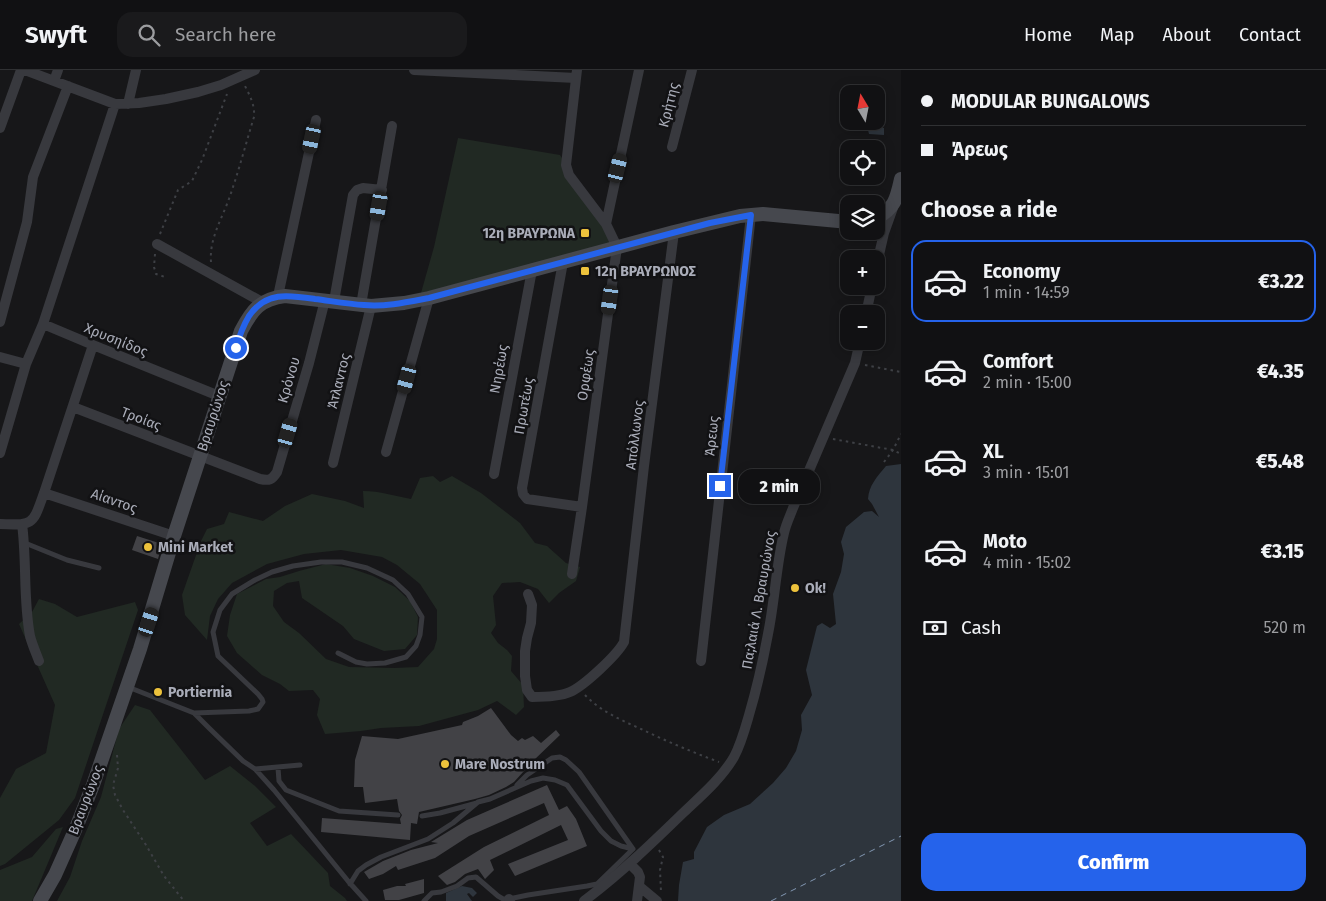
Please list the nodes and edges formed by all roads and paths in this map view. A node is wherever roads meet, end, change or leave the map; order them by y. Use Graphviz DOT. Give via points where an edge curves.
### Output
graph roads {
  1 [pos="20,70"];
  2 [pos="24,70"];
  3 [pos="58,70"];
  4 [pos="136,70"];
  5 [pos="255,70"];
  6 [pos="414,70"];
  7 [pos="639,70"];
  8 [pos="692,70"];
  9 [pos="576,74"];
  10 [pos="240,77"];
  11 [pos="54,81"];
  12 [pos="68,86"];
  13 [pos="228,93"];
  14 [pos="114,104"];
  15 [pos="128,104"];
  16 [pos="316,120"];
  17 [pos="392,126"];
  18 [pos="0,128"];
  19 [pos="672,147"];
  20 [pos="901,179"];
  21 [pos="382,190"];
  22 [pos="896,199"];
  23 [pos="885,213"];
  24 [pos="751,215"];
  25 [pos="840,221"];
  26 [pos="606,224"];
  27 [pos="674,232"];
  28 [pos="157,244"];
  29 [pos="618,247"];
  30 [pos="880,250"];
  31 [pos="563,262"];
  32 [pos="532,270"];
  33 [pos="165,278"];
  34 [pos="217,278"];
  35 [pos="278,296"];
  36 [pos="429,298"];
  37 [pos="330,301"];
  38 [pos="262,302"];
  39 [pos="366,305"];
  40 [pos="0,322"];
  41 [pos="43,324"];
  42 [pos="93,345"];
  43 [pos="858,350"];
  44 [pos="0,357"];
  45 [pos="855,363"];
  46 [pos="26,364"];
  47 [pos="901,372"];
  48 [pos="219,396"];
  49 [pos="73,407"];
  50 [pos="901,434"];
  51 [pos="824,437"];
  52 [pos="894,450"];
  53 [pos="386,452"];
  54 [pos="0,453"];
  55 [pos="901,454"];
  56 [pos="200,456"];
  57 [pos="884,462"];
  58 [pos="333,463"];
  59 [pos="494,474"];
  60 [pos="44,493"];
  61 [pos="582,507"];
  62 [pos="0,524"];
  63 [pos="22,524"];
  64 [pos="174,536"];
  65 [pos="25,543"];
  66 [pos="99,568"];
  67 [pos="572,574"];
  68 [pos="528,594"];
  69 [pos="338,654"];
  70 [pos="39,661"];
  71 [pos="701,661"];
  72 [pos="127,687"];
  73 [pos="579,688"];
  74 [pos="194,713"];
  75 [pos="109,737"];
  76 [pos="300,765"];
  77 [pos="728,766"];
  78 [pos="278,768"];
  79 [pos="255,770"];
  80 [pos="515,788"];
  81 [pos="478,802"];
  82 [pos="398,815"];
  83 [pos="422,816"];
  84 [pos="654,842"];
  85 [pos="636,852"];
  86 [pos="630,864"];
  87 [pos="350,884"];
  88 [pos="639,886"];
  89 [pos="659,898"];
  90 [pos="509,900"];
  91 [pos="40,901"];
  92 [pos="184,901"];
  93 [pos="366,901"];
  94 [pos="424,901"];
  95 [pos="584,901"];
  96 [pos="637,901"];
  1 -- 18 [label="street"];
  2 -- 11 [label="street"];
  3 -- 11 [label="street"];
  4 -- 15 [label="street"];
  5 -- 10 [label="street"];
  6 -- 9 [label="street"];
  7 -- 26 [label="street"];
  8 -- 19 [label="street, Κρήτης"];
  9 -- 26 [label="street" via="566,165 569,175"];
  10 -- 15 [label="street" via="198,92"];
  10 -- 34 [label="path" via="255,110 210,253"];
  11 -- 12 [label="street"];
  12 -- 14 [label="street"];
  12 -- 40 [label="street" via="33,178 27,222"];
  13 -- 28 [label="path" via="202,160 192,181 178,190"];
  14 -- 15 [label="street"];
  14 -- 41 [label="street"];
  16 -- 35 [label="street"];
  17 -- 21 [label="street, Άτλαντος"];
  20 -- 22 [label="main road"];
  21 -- 37 [label="street" via="363,188 353,195"];
  21 -- 39 [label="street, Άτλαντος"];
  22 -- 23 [label="main road"];
  22 -- 30 [label="street"];
  24 -- 25 [label="main road, Βραυρώνος"];
  24 -- 27 [label="main road, Βραυρώνος"];
  24 -- 71 [label="street, Άρεως"];
  26 -- 29 [label="street"];
  27 -- 29 [label="main road, Βραυρώνος"];
  27 -- 73 [label="street, Απόλλωνος" via="624,642 611,659"];
  28 -- 33 [label="path" via="154,267 156,274"];
  28 -- 34 [label="street"];
  29 -- 31 [label="main road, Βραυρώνος"];
  29 -- 61 [label="street, Ορφέως"];
  31 -- 32 [label="main road, Βραυρώνος"];
  31 -- 61 [label="street, Πρωτέως" via="522,488 527,500"];
  32 -- 36 [label="main road, Βραυρώνος"];
  32 -- 59 [label="street, Νηρέως"];
  34 -- 38 [label="street"];
  35 -- 37 [label="main road, Βραυρώνος"];
  35 -- 38 [label="main road, Βραυρώνος"];
  36 -- 39 [label="main road, Βραυρώνος"];
  36 -- 53 [label="street"];
  37 -- 39 [label="main road, Βραυρώνος"];
  37 -- 56 [label="street, Κρόνου" via="274,478 260,479"];
  38 -- 48 [label="main road, Βραυρώνος" via="248,317 241,331"];
  39 -- 58 [label="street, Άτλαντος"];
  41 -- 42 [label="street, Χρυσηίδος"];
  41 -- 46 [label="street"];
  42 -- 48 [label="street, Χρυσηίδος"];
  42 -- 49 [label="street"];
  43 -- 45 [label="street, Πα;λαιά Λ. Βραυρώνος"];
  44 -- 46 [label="street"];
  45 -- 47 [label="path"];
  45 -- 51 [label="street, Πα;λαιά Λ. Βραυρώνος"];
  46 -- 54 [label="street"];
  48 -- 56 [label="main road, Βραυρώνος"];
  49 -- 56 [label="street, Τροίας"];
  49 -- 60 [label="street"];
  50 -- 52 [label="path"];
  51 -- 52 [label="path"];
  51 -- 77 [label="street, Πα;λαιά Λ. Βραυρώνος" via="784,531 759,680 744,734"];
  52 -- 55 [label="path"];
  52 -- 57 [label="path"];
  56 -- 64 [label="main road, Βραυρώνος"];
  60 -- 63 [label="street" via="35,517"];
  60 -- 64 [label="street, Αίαντος"];
  61 -- 67 [label="street, Ορφέως"];
  62 -- 63 [label="street"];
  63 -- 65 [label="street"];
  64 -- 72 [label="main road, Βραυρώνος"];
  65 -- 66 [label="lane" via="67,560"];
  65 -- 70 [label="street" via="30,637"];
  68 -- 73 [label="street" via="532,606 525,651 527,690 532,697 539,697"];
  69 -- 74 [label="lane" via="367,664 406,657 420,636 422,617 408,594 393,580 367,568 342,562 293,566 272,572 232,594 220,610 213,632 218,656 263,702 258,709 249,711"];
  72 -- 74 [label="lane"];
  72 -- 75 [label="main road, Βραυρώνος"];
  73 -- 77 [label="path" via="612,715"];
  74 -- 79 [label="lane"];
  75 -- 91 [label="main road, Βραυρώνος" via="76,828"];
  75 -- 92 [label="path" via="116,747 117,756 115,795 164,876"];
  76 -- 78 [label="lane"];
  77 -- 84 [label="street, Πα;λαιά Λ. Βραυρώνος"];
  78 -- 79 [label="lane"];
  78 -- 82 [label="lane" via="279,781 286,790 339,811"];
  79 -- 87 [label="lane"];
  80 -- 81 [label="lane"];
  80 -- 85 [label="lane" via="543,778 567,785 611,841"];
  80 -- 85 [label="lane" via="528,774 552,758 566,760 579,772"];
  81 -- 83 [label="lane"];
  81 -- 87 [label="lane" via="428,839 366,865"];
  84 -- 85 [label="street, Πα;λαιά Λ. Βραυρώνος"];
  84 -- 89 [label="path" via="662,857"];
  85 -- 86 [label="street, Πα;λαιά Λ. Βραυρώνος"];
  85 -- 90 [label="lane" via="597,884 528,894"];
  86 -- 88 [label="street" via="638,872"];
  86 -- 95 [label="street, Πα;λαιά Λ. Βραυρώνος"];
  87 -- 93 [label="lane"];
  88 -- 89 [label="street"];
  88 -- 96 [label="street"];
  90 -- 94 [label="lane" via="498,896 476,877 432,893"];
}
